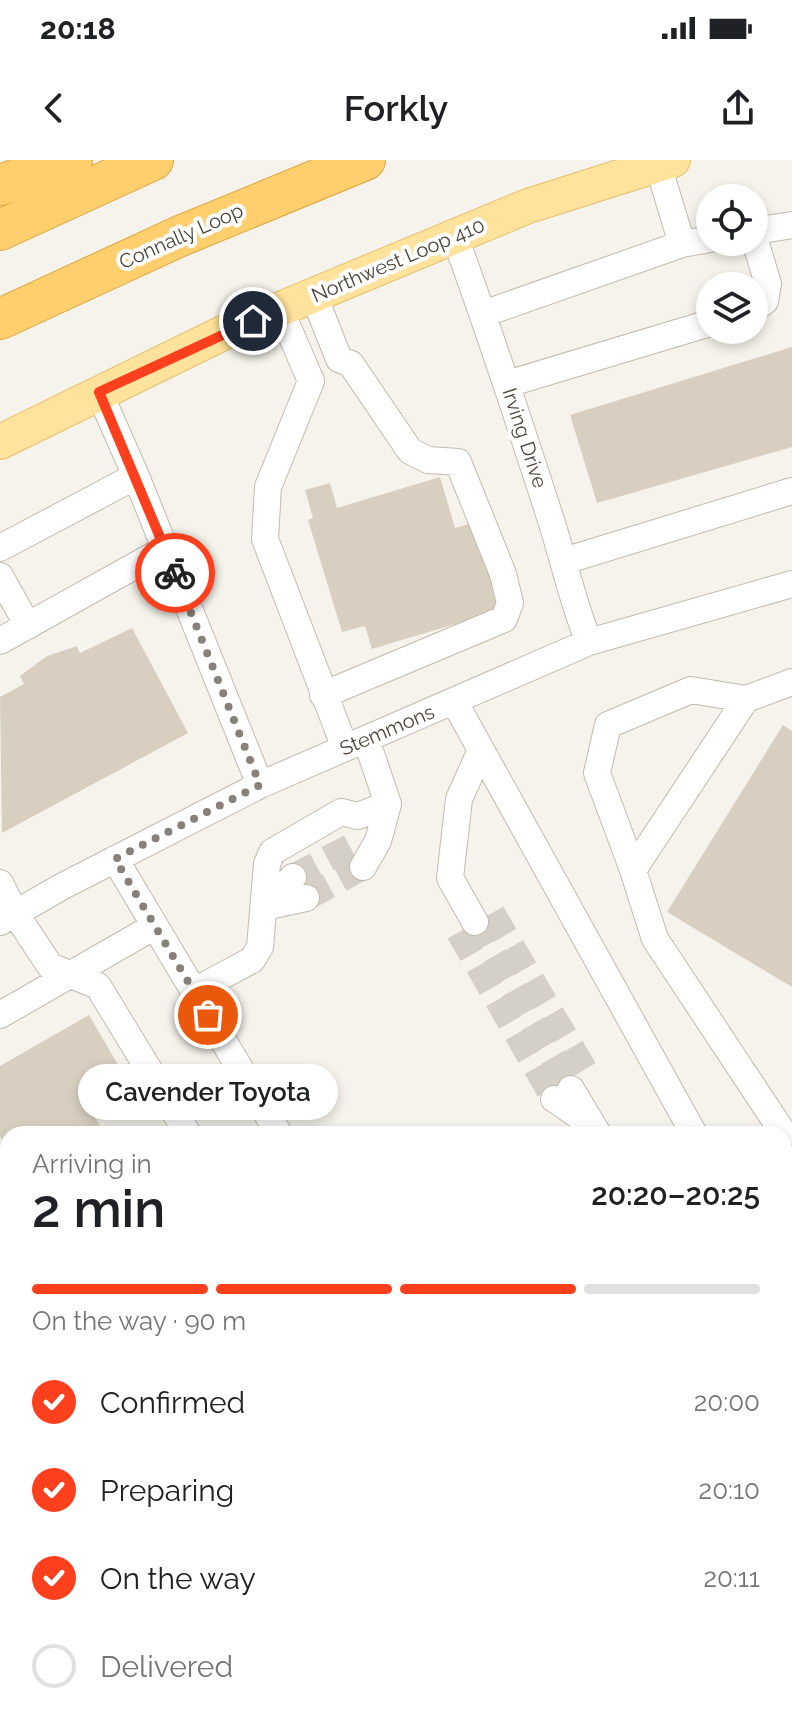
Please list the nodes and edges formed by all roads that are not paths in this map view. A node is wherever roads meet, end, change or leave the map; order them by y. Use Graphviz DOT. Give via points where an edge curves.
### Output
graph roads {
  1 [pos="72,160"];
  2 [pos="153,160"];
  3 [pos="365,160"];
  4 [pos="666,162"];
  5 [pos="0,185"];
  6 [pos="792,225"];
  7 [pos="0,230"];
  8 [pos="768,231"];
  9 [pos="455,237"];
  10 [pos="696,242"];
  11 [pos="682,244"];
  12 [pos="314,296"];
  13 [pos="280,309"];
  14 [pos="483,314"];
  15 [pos="0,319"];
  16 [pos="696,327"];
  17 [pos="507,384"];
  18 [pos="99,392"];
  19 [pos="0,442"];
  20 [pos="136,476"];
  21 [pos="792,491"];
  22 [pos="0,548"];
  23 [pos="165,549"];
  24 [pos="564,561"];
  25 [pos="0,576"];
  26 [pos="792,585"];
  27 [pos="28,626"];
  28 [pos="0,641"];
  29 [pos="589,642"];
  30 [pos="788,687"];
  31 [pos="323,695"];
  32 [pos="746,699"];
  33 [pos="454,701"];
  34 [pos="356,744"];
  35 [pos="481,750"];
  36 [pos="260,785"];
  37 [pos="388,804"];
  38 [pos="357,857"];
  39 [pos="115,859"];
  40 [pos="633,870"];
  41 [pos="0,883"];
  42 [pos="299,888"];
  43 [pos="264,907"];
  44 [pos="8,917"];
  45 [pos="476,922"];
  46 [pos="155,926"];
  47 [pos="70,975"];
  48 [pos="194,991"];
  49 [pos="0,1015"];
  50 [pos="572,1089"];
  51 [pos="183,1126"];
  52 [pos="274,1126"];
  53 [pos="594,1126"];
  54 [pos="690,1126"];
  55 [pos="779,1126"];
  1 -- 5 [label="highway"];
  2 -- 7 [label="highway"];
  3 -- 15 [label="highway, Connally Loop" via="221,218"];
  4 -- 9 [label="main road, Northwest Loop 410" via="528,206"];
  4 -- 11 [label="street"];
  6 -- 8 [label="street"];
  9 -- 12 [label="main road, Northwest Loop 410"];
  9 -- 14 [label="street, Irving Drive"];
  10 -- 11 [label="street"];
  11 -- 14 [label="street"];
  12 -- 13 [label="main road, Northwest Loop 410"];
  12 -- 31 [label="street" via="339,359 351,364 410,451 428,460 458,462 510,603 504,619"];
  13 -- 18 [label="main road, Northwest Loop 410"];
  13 -- 31 [label="street" via="311,381 268,487 265,539"];
  14 -- 17 [label="street, Irving Drive"];
  16 -- 17 [label="street"];
  17 -- 24 [label="street, Irving Drive"];
  18 -- 19 [label="main road, Northwest Loop 410"];
  18 -- 20 [label="street"];
  20 -- 22 [label="street"];
  20 -- 23 [label="street"];
  21 -- 24 [label="street"];
  23 -- 27 [label="street"];
  23 -- 36 [label="street"];
  24 -- 29 [label="street, Irving Drive"];
  25 -- 27 [label="street"];
  26 -- 29 [label="street, Stemmons"];
  27 -- 28 [label="street"];
  29 -- 33 [label="street, Stemmons"];
  30 -- 32 [label="street"];
  31 -- 34 [label="street"];
  32 -- 40 [label="street"];
  32 -- 40 [label="street" via="691,690 608,725 597,773"];
  33 -- 34 [label="street, Stemmons"];
  33 -- 35 [label="street"];
  34 -- 36 [label="street, Stemmons"];
  34 -- 37 [label="street"];
  35 -- 45 [label="street" via="459,799 450,878"];
  35 -- 54 [label="street"];
  36 -- 39 [label="street, Stemmons"];
  37 -- 38 [label="street" via="378,841"];
  37 -- 43 [label="street" via="358,816 341,812 272,852"];
  39 -- 44 [label="street, Stemmons"];
  39 -- 46 [label="street"];
  40 -- 55 [label="street" via="655,939"];
  41 -- 44 [label="street"];
  42 -- 43 [label="street"];
  43 -- 48 [label="street" via="260,947 252,960"];
  44 -- 47 [label="street" via="50,966"];
  46 -- 47 [label="street"];
  46 -- 48 [label="street"];
  47 -- 49 [label="street"];
  47 -- 51 [label="street" via="98,986"];
  48 -- 52 [label="street"];
  50 -- 53 [label="street"];
}
